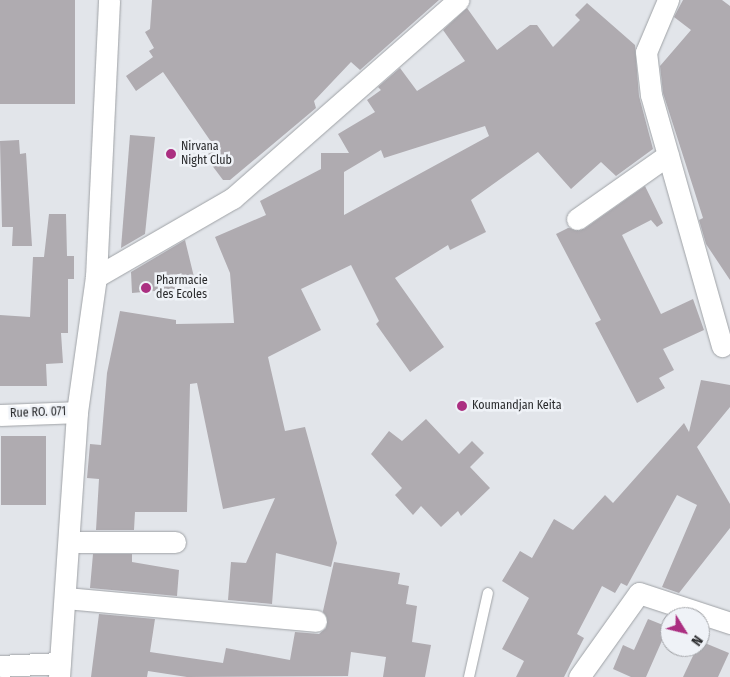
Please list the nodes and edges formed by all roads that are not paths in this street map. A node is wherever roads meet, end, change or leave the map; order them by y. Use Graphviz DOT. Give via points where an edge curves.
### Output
graph roads {
  1 [pos="108,0"];
  2 [pos="458,0"];
  3 [pos="668,0"];
  4 [pos="668,155"];
  5 [pos="577,219"];
  6 [pos="96,278"];
  7 [pos="722,346"];
  8 [pos="77,412"];
  9 [pos="0,415"];
  10 [pos="69,542"];
  11 [pos="175,542"];
  12 [pos="488,594"];
  13 [pos="65,598"];
  14 [pos="316,621"];
  15 [pos="730,624"];
  16 [pos="0,666"];
  17 [pos="59,670"];
  18 [pos="469,677"];
  19 [pos="579,677"];
  1 -- 6 [label="street"];
  2 -- 6 [label="street" via="233,198"];
  3 -- 4 [label="street" via="646,52 651,94"];
  4 -- 5 [label="street"];
  4 -- 7 [label="street"];
  6 -- 8 [label="street"];
  8 -- 9 [label="street, Rue RO. 071"];
  8 -- 10 [label="street"];
  10 -- 11 [label="street"];
  10 -- 13 [label="street"];
  12 -- 18 [label="lane"];
  13 -- 14 [label="street"];
  13 -- 17 [label="street"];
  15 -- 19 [label="street" via="639,592"];
  16 -- 17 [label="street"];
}
